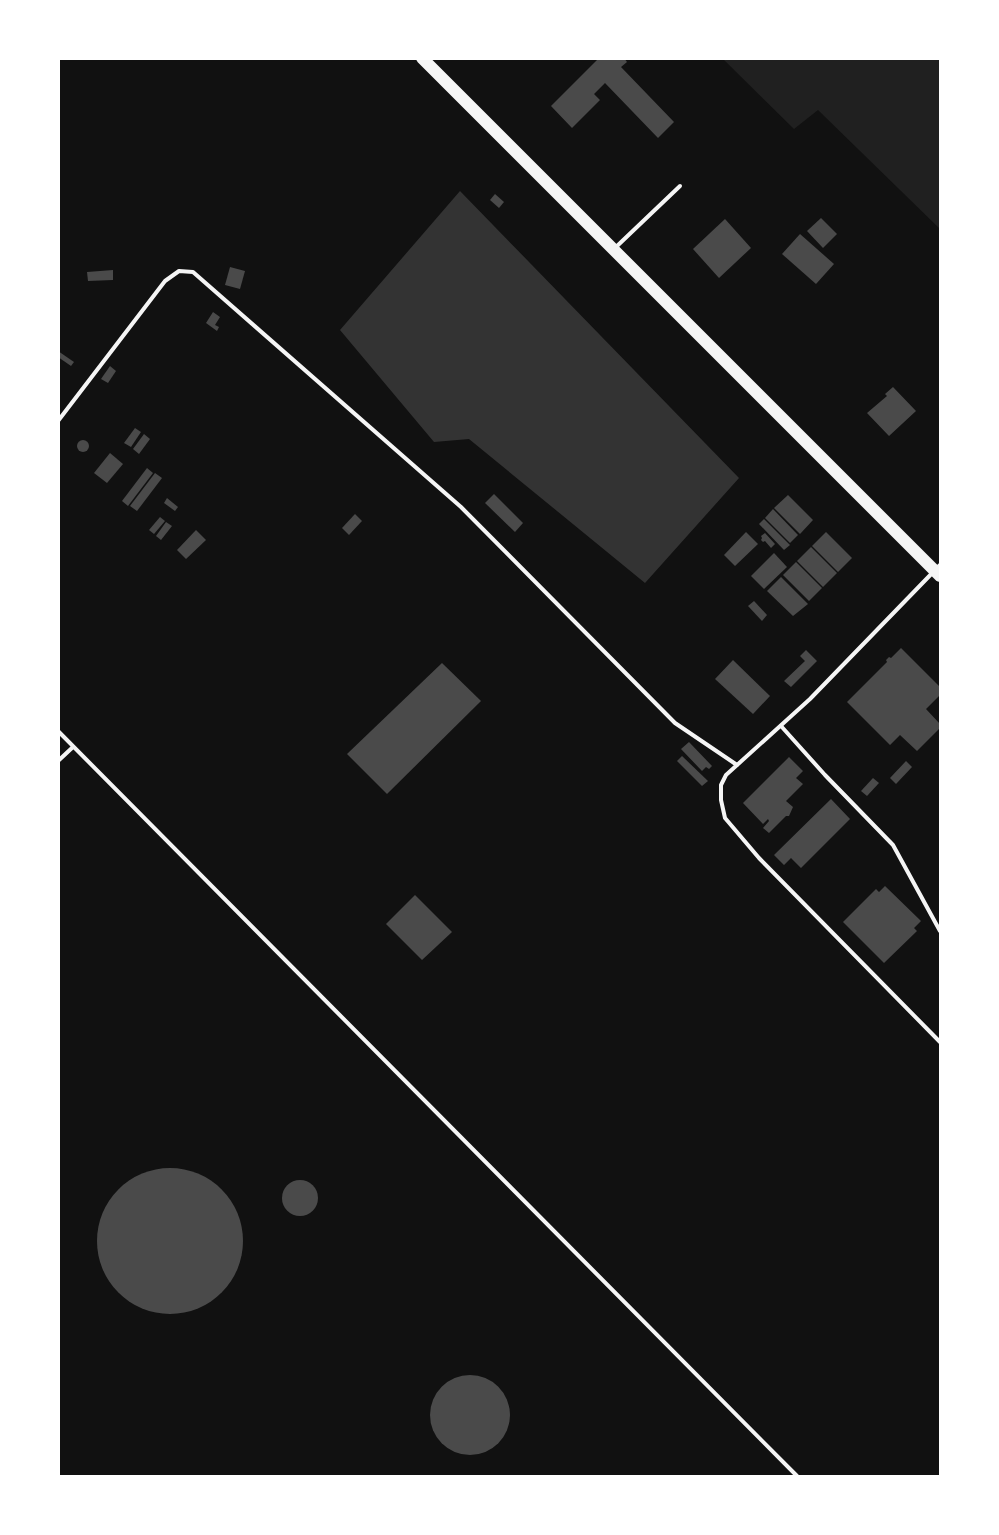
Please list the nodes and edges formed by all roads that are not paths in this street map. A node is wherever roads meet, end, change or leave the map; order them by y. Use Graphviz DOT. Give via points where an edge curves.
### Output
graph roads {
  1 [pos="422,58"];
  2 [pos="680,186"];
  3 [pos="613,250"];
  4 [pos="58,421"];
  5 [pos="939,570"];
  6 [pos="781,726"];
  7 [pos="58,731"];
  8 [pos="73,747"];
  9 [pos="58,761"];
  10 [pos="737,765"];
  11 [pos="940,931"];
  12 [pos="940,1042"];
  13 [pos="797,1476"];
  1 -- 3 [label="main road"];
  2 -- 3 [label="lane"];
  3 -- 5 [label="main road"];
  4 -- 10 [label="lane" via="165,281 179,271 193,272 460,507 675,723"];
  5 -- 6 [label="lane"];
  6 -- 10 [label="lane"];
  6 -- 11 [label="lane" via="893,845"];
  7 -- 8 [label="lane"];
  8 -- 9 [label="lane"];
  8 -- 13 [label="lane"];
  10 -- 12 [label="lane" via="721,785 724,818"];
}
